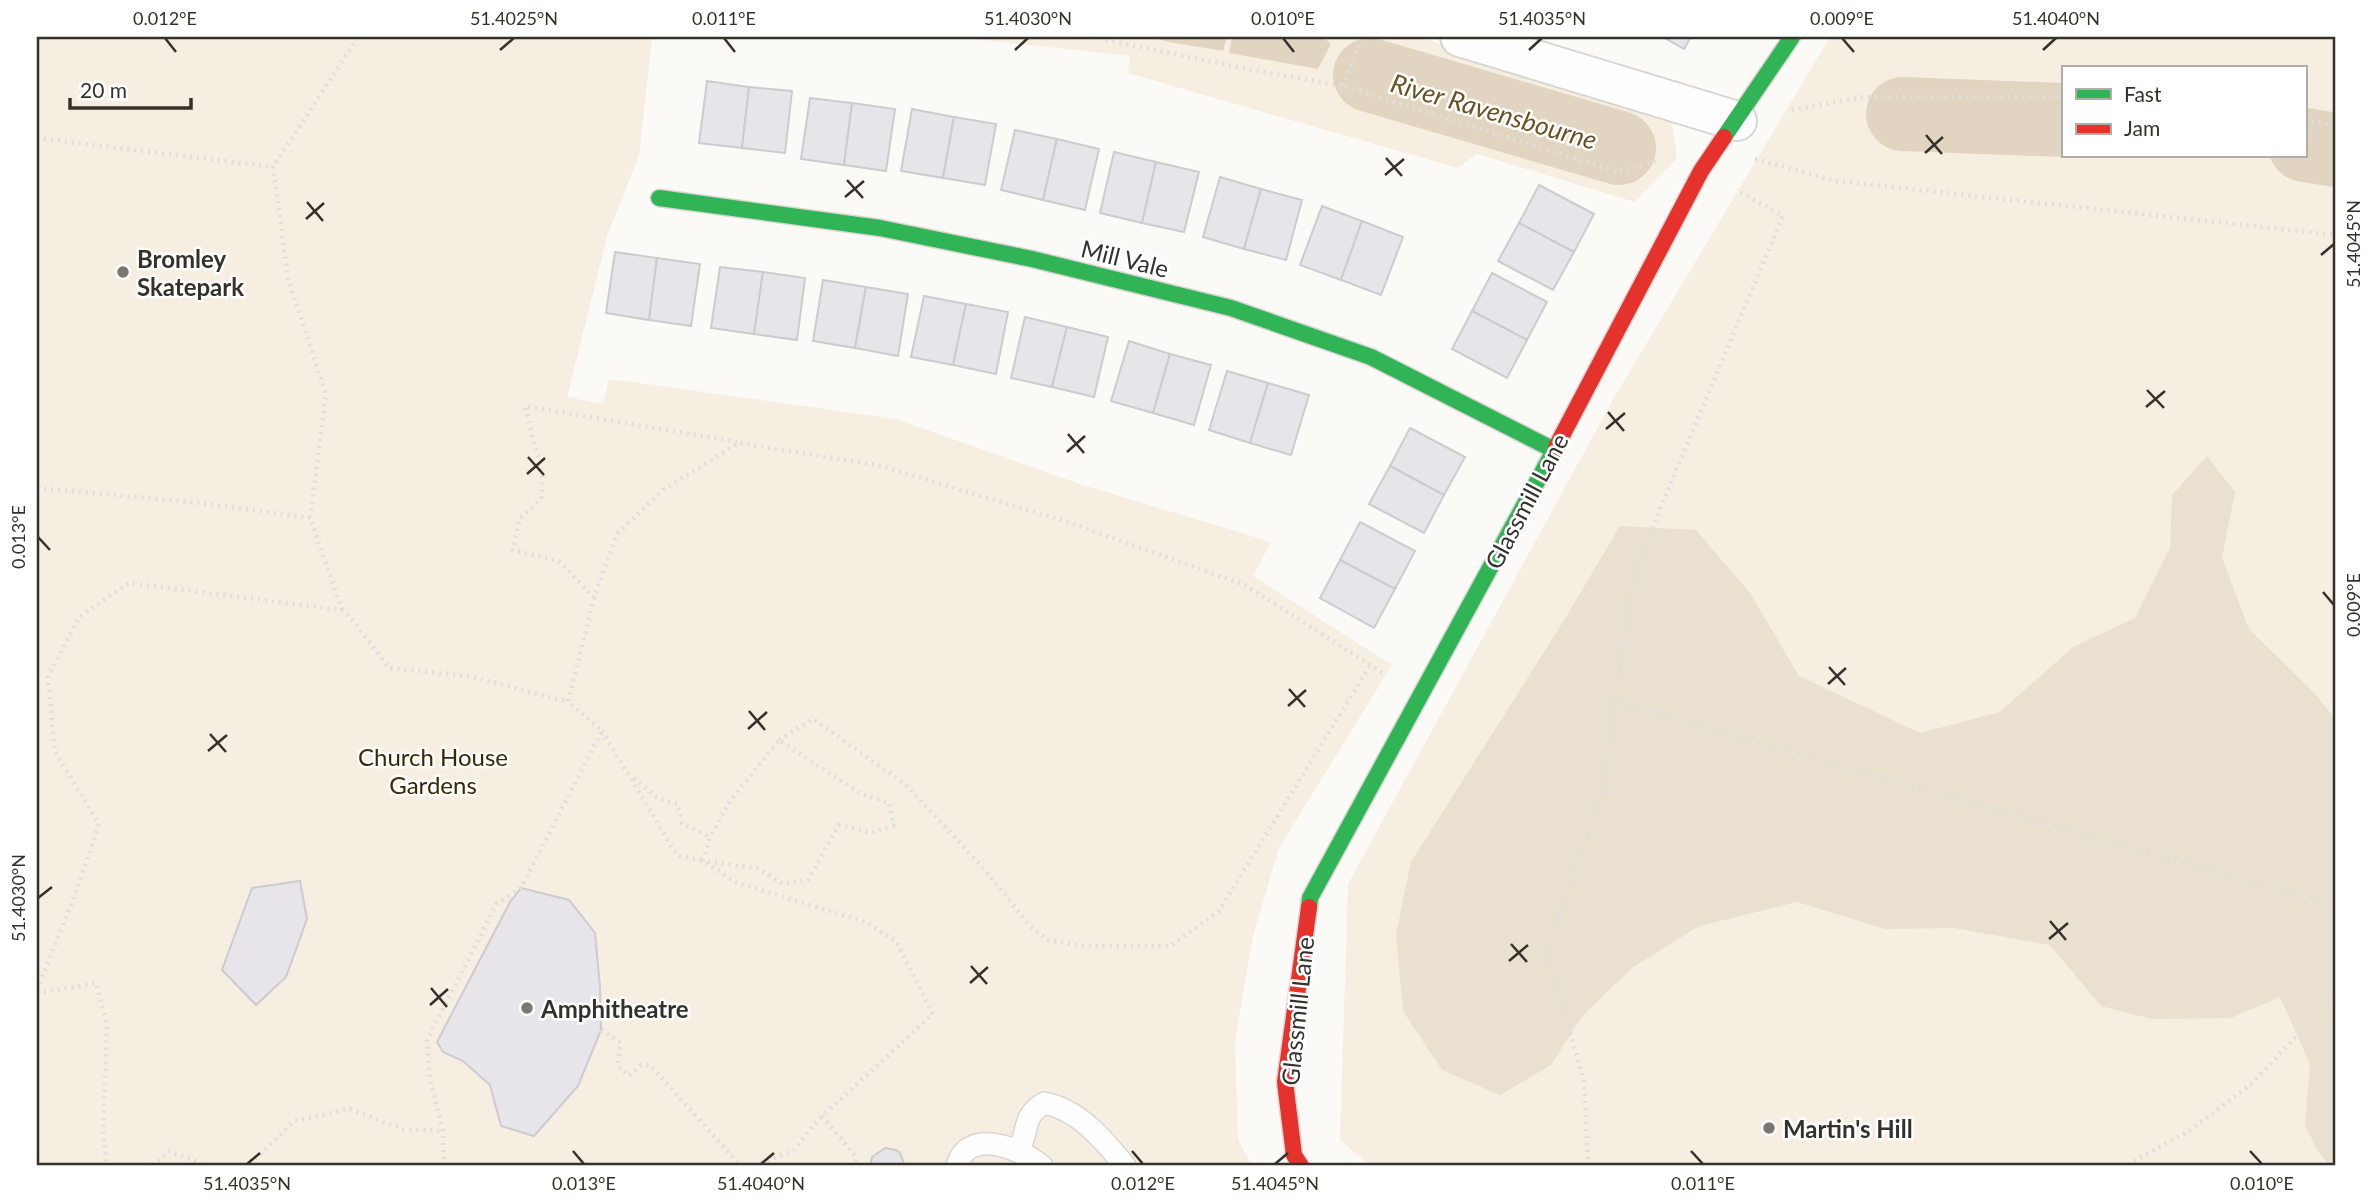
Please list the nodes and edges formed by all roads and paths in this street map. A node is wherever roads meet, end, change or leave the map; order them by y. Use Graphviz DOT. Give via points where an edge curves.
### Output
graph roads {
  1 [pos="358,37"];
  2 [pos="1092,37"];
  3 [pos="1362,37"];
  4 [pos="1460,37"];
  5 [pos="1793,37"];
  6 [pos="1343,86"];
  7 [pos="2062,97"];
  8 [pos="2306,121"];
  9 [pos="2336,125"];
  10 [pos="1728,135"];
  11 [pos="37,138"];
  12 [pos="273,167"];
  13 [pos="1702,171"];
  14 [pos="659,198"];
  15 [pos="2336,235"];
  16 [pos="739,443"];
  17 [pos="1554,450"];
  18 [pos="37,488"];
  19 [pos="310,518"];
  20 [pos="594,598"];
  21 [pos="342,610"];
  22 [pos="1369,667"];
  23 [pos="1422,694"];
  24 [pos="568,702"];
  25 [pos="1615,702"];
  26 [pos="602,731"];
  27 [pos="779,740"];
  28 [pos="630,775"];
  29 [pos="710,837"];
  30 [pos="703,861"];
  31 [pos="2336,906"];
  32 [pos="37,991"];
  33 [pos="2336,995"];
  34 [pos="601,1030"];
  35 [pos="822,1116"];
  36 [pos="443,1131"];
  37 [pos="1019,1150"];
  38 [pos="107,1166"];
  39 [pos="153,1166"];
  40 [pos="208,1166"];
  41 [pos="253,1166"];
  42 [pos="443,1166"];
  43 [pos="741,1166"];
  44 [pos="750,1166"];
  45 [pos="856,1166"];
  46 [pos="957,1166"];
  47 [pos="1042,1166"];
  48 [pos="1125,1166"];
  49 [pos="1301,1166"];
  50 [pos="1588,1166"];
  51 [pos="2114,1166"];
  1 -- 12 [label="path"];
  2 -- 6 [label="path"];
  3 -- 6 [label="path"];
  4 -- 10 [label="street"];
  5 -- 10 [label="street, Glassmill Lane"];
  6 -- 10 [label="path" via="1615,171"];
  7 -- 10 [label="path" via="1863,97"];
  8 -- 9 [label="path"];
  10 -- 13 [label="street, Glassmill Lane"];
  10 -- 15 [label="path" via="1836,181"];
  11 -- 12 [label="path"];
  12 -- 19 [label="path" via="288,278 326,394"];
  13 -- 17 [label="street, Glassmill Lane"];
  13 -- 25 [label="path" via="1783,216 1636,569"];
  14 -- 17 [label="street, Mill Vale" via="880,228 1231,308 1371,357"];
  16 -- 20 [label="path" via="663,490 617,534"];
  16 -- 20 [label="path" via="524,406 543,478 541,499 520,518 512,550 559,561"];
  16 -- 22 [label="path" via="882,466 1065,521 1245,585"];
  17 -- 23 [label="street, Glassmill Lane"];
  18 -- 19 [label="path"];
  19 -- 21 [label="path"];
  20 -- 24 [label="path"];
  21 -- 24 [label="path" via="389,668 469,676"];
  21 -- 32 [label="path" via="129,583 80,615 48,677 55,752 99,824"];
  22 -- 23 [label="path"];
  22 -- 27 [label="path" via="1219,911 1170,946 1081,946 1048,940 1030,926 905,784 813,719"];
  23 -- 49 [label="street, Glassmill Lane" via="1310,898 1285,1082 1294,1155"];
  24 -- 26 [label="path"];
  25 -- 31 [label="path"];
  25 -- 50 [label="path" via="1604,788 1547,950 1584,1081"];
  26 -- 28 [label="path"];
  26 -- 36 [label="path" via="521,888 497,904 427,1040 430,1079"];
  27 -- 29 [label="path" via="730,801"];
  27 -- 30 [label="path" via="861,794 889,803 894,825 872,833 839,825 808,880 783,884 758,868"];
  28 -- 29 [label="path" via="657,798 678,804 682,823"];
  28 -- 30 [label="path" via="677,855"];
  29 -- 30 [label="path"];
  30 -- 35 [label="path" via="737,883 866,922 896,940 933,1014"];
  32 -- 38 [label="path" via="96,983 107,1024 103,1134"];
  33 -- 51 [label="path" via="2250,1085 2189,1131 2129,1164"];
  34 -- 43 [label="path" via="621,1043 617,1065 629,1076 641,1065 650,1065"];
  35 -- 44 [label="path" via="793,1151"];
  35 -- 45 [label="path" via="856,1157"];
  36 -- 41 [label="path" via="403,1129 350,1109 295,1121"];
  36 -- 42 [label="path"];
  37 -- 46 [label="lane" via="978,1144 964,1153"];
  37 -- 47 [label="lane"];
  37 -- 48 [label="lane" via="1027,1118 1044,1103 1069,1110"];
  39 -- 40 [label="path" via="169,1151"];
}
